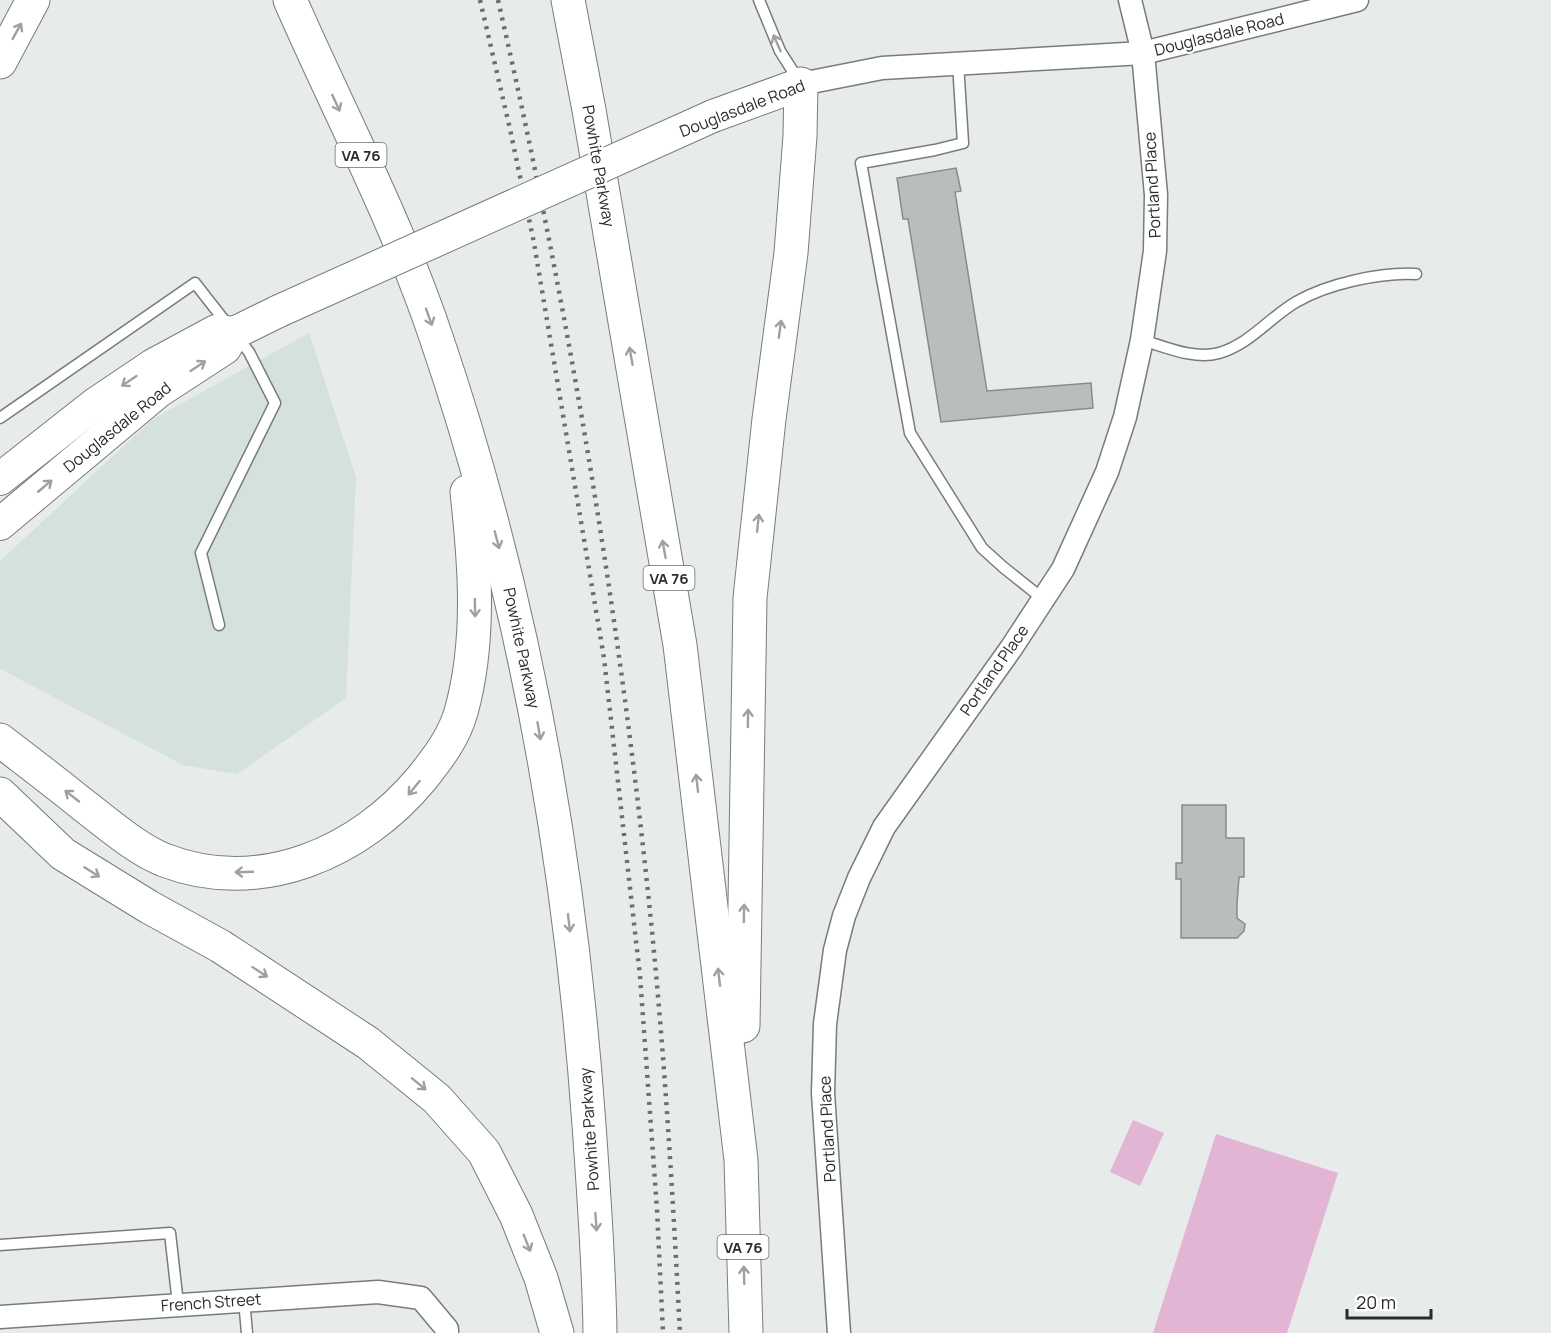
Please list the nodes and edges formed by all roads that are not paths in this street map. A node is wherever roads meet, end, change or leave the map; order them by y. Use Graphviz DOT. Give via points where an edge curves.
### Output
graph roads {
  1 [pos="33,0"];
  2 [pos="290,0"];
  3 [pos="567,0"];
  4 [pos="759,0"];
  5 [pos="1130,0"];
  6 [pos="1357,0"];
  7 [pos="1143,53"];
  8 [pos="0,62"];
  9 [pos="958,63"];
  10 [pos="801,84"];
  11 [pos="1416,274"];
  12 [pos="234,333"];
  13 [pos="1142,340"];
  14 [pos="458,404"];
  15 [pos="0,418"];
  16 [pos="0,479"];
  17 [pos="0,524"];
  18 [pos="1043,599"];
  19 [pos="219,626"];
  20 [pos="0,740"];
  21 [pos="0,794"];
  22 [pos="0,818"];
  23 [pos="63,854"];
  24 [pos="741,1160"];
  25 [pos="0,1245"];
  26 [pos="244,1300"];
  27 [pos="178,1305"];
  28 [pos="0,1317"];
  29 [pos="44,1324"];
  30 [pos="247,1333"];
  31 [pos="447,1333"];
  32 [pos="557,1333"];
  33 [pos="600,1333"];
  34 [pos="746,1333"];
  35 [pos="839,1333"];
  8 -- 1 [label="highway, one-way"];
  2 -- 14 [label="highway, Powhite Parkway / VA 76, one-way" via="409,262"];
  24 -- 3 [label="highway, Powhite Parkway / VA 76, one-way" via="680,645"];
  10 -- 4 [label="lane, one-way" via="780,51"];
  5 -- 7 [label="street, Portland Place"];
  6 -- 7 [label="street, Douglasdale Road"];
  7 -- 9 [label="street, Douglasdale Road"];
  7 -- 13 [label="street, Portland Place" via="1156,195 1155,250"];
  9 -- 10 [label="street, Douglasdale Road" via="882,68"];
  9 -- 18 [label="lane" via="963,142 861,163 910,433 982,548"];
  10 -- 12 [label="street, Douglasdale Road, bridge" via="713,116"];
  24 -- 10 [label="highway, one-way" via="750,598 791,253"];
  11 -- 13 [label="lane" via="1398,273 1321,290 1295,303 1241,344 1218,353 1200,355"];
  12 -- 15 [label="lane" via="195,284"];
  12 -- 16 [label="street, Douglasdale Road, one-way" via="216,331 153,365 94,404"];
  17 -- 12 [label="street, Douglasdale Road, one-way" via="159,391 225,348"];
  12 -- 19 [label="lane" via="249,351 274,403 201,553"];
  13 -- 18 [label="street, Portland Place" via="1125,417 1107,472 1063,569"];
  14 -- 20 [label="highway, one-way" via="472,533 472,661 460,714 441,754 406,796 372,826 333,851 293,866 248,873 208,872 163,860 119,834"];
  14 -- 33 [label="highway, Powhite Parkway / VA 76, one-way" via="497,541 530,679 560,851 584,1045 600,1269"];
  18 -- 35 [label="street, Portland Place" via="884,827 844,916 825,1024 824,1093"];
  21 -- 23 [label="highway"];
  22 -- 23 [label="highway"];
  23 -- 32 [label="highway, one-way" via="230,952 369,1044 437,1098 484,1152 516,1215"];
  34 -- 24 [label="highway, Powhite Parkway / VA 76, one-way"];
  25 -- 27 [label="lane" via="170,1233"];
  26 -- 27 [label="street, French Street"];
  26 -- 30 [label="lane"];
  26 -- 31 [label="street, French Street" via="378,1292 421,1298"];
  27 -- 29 [label="street, French Street"];
  28 -- 29 [label="street, French Street"];
}
